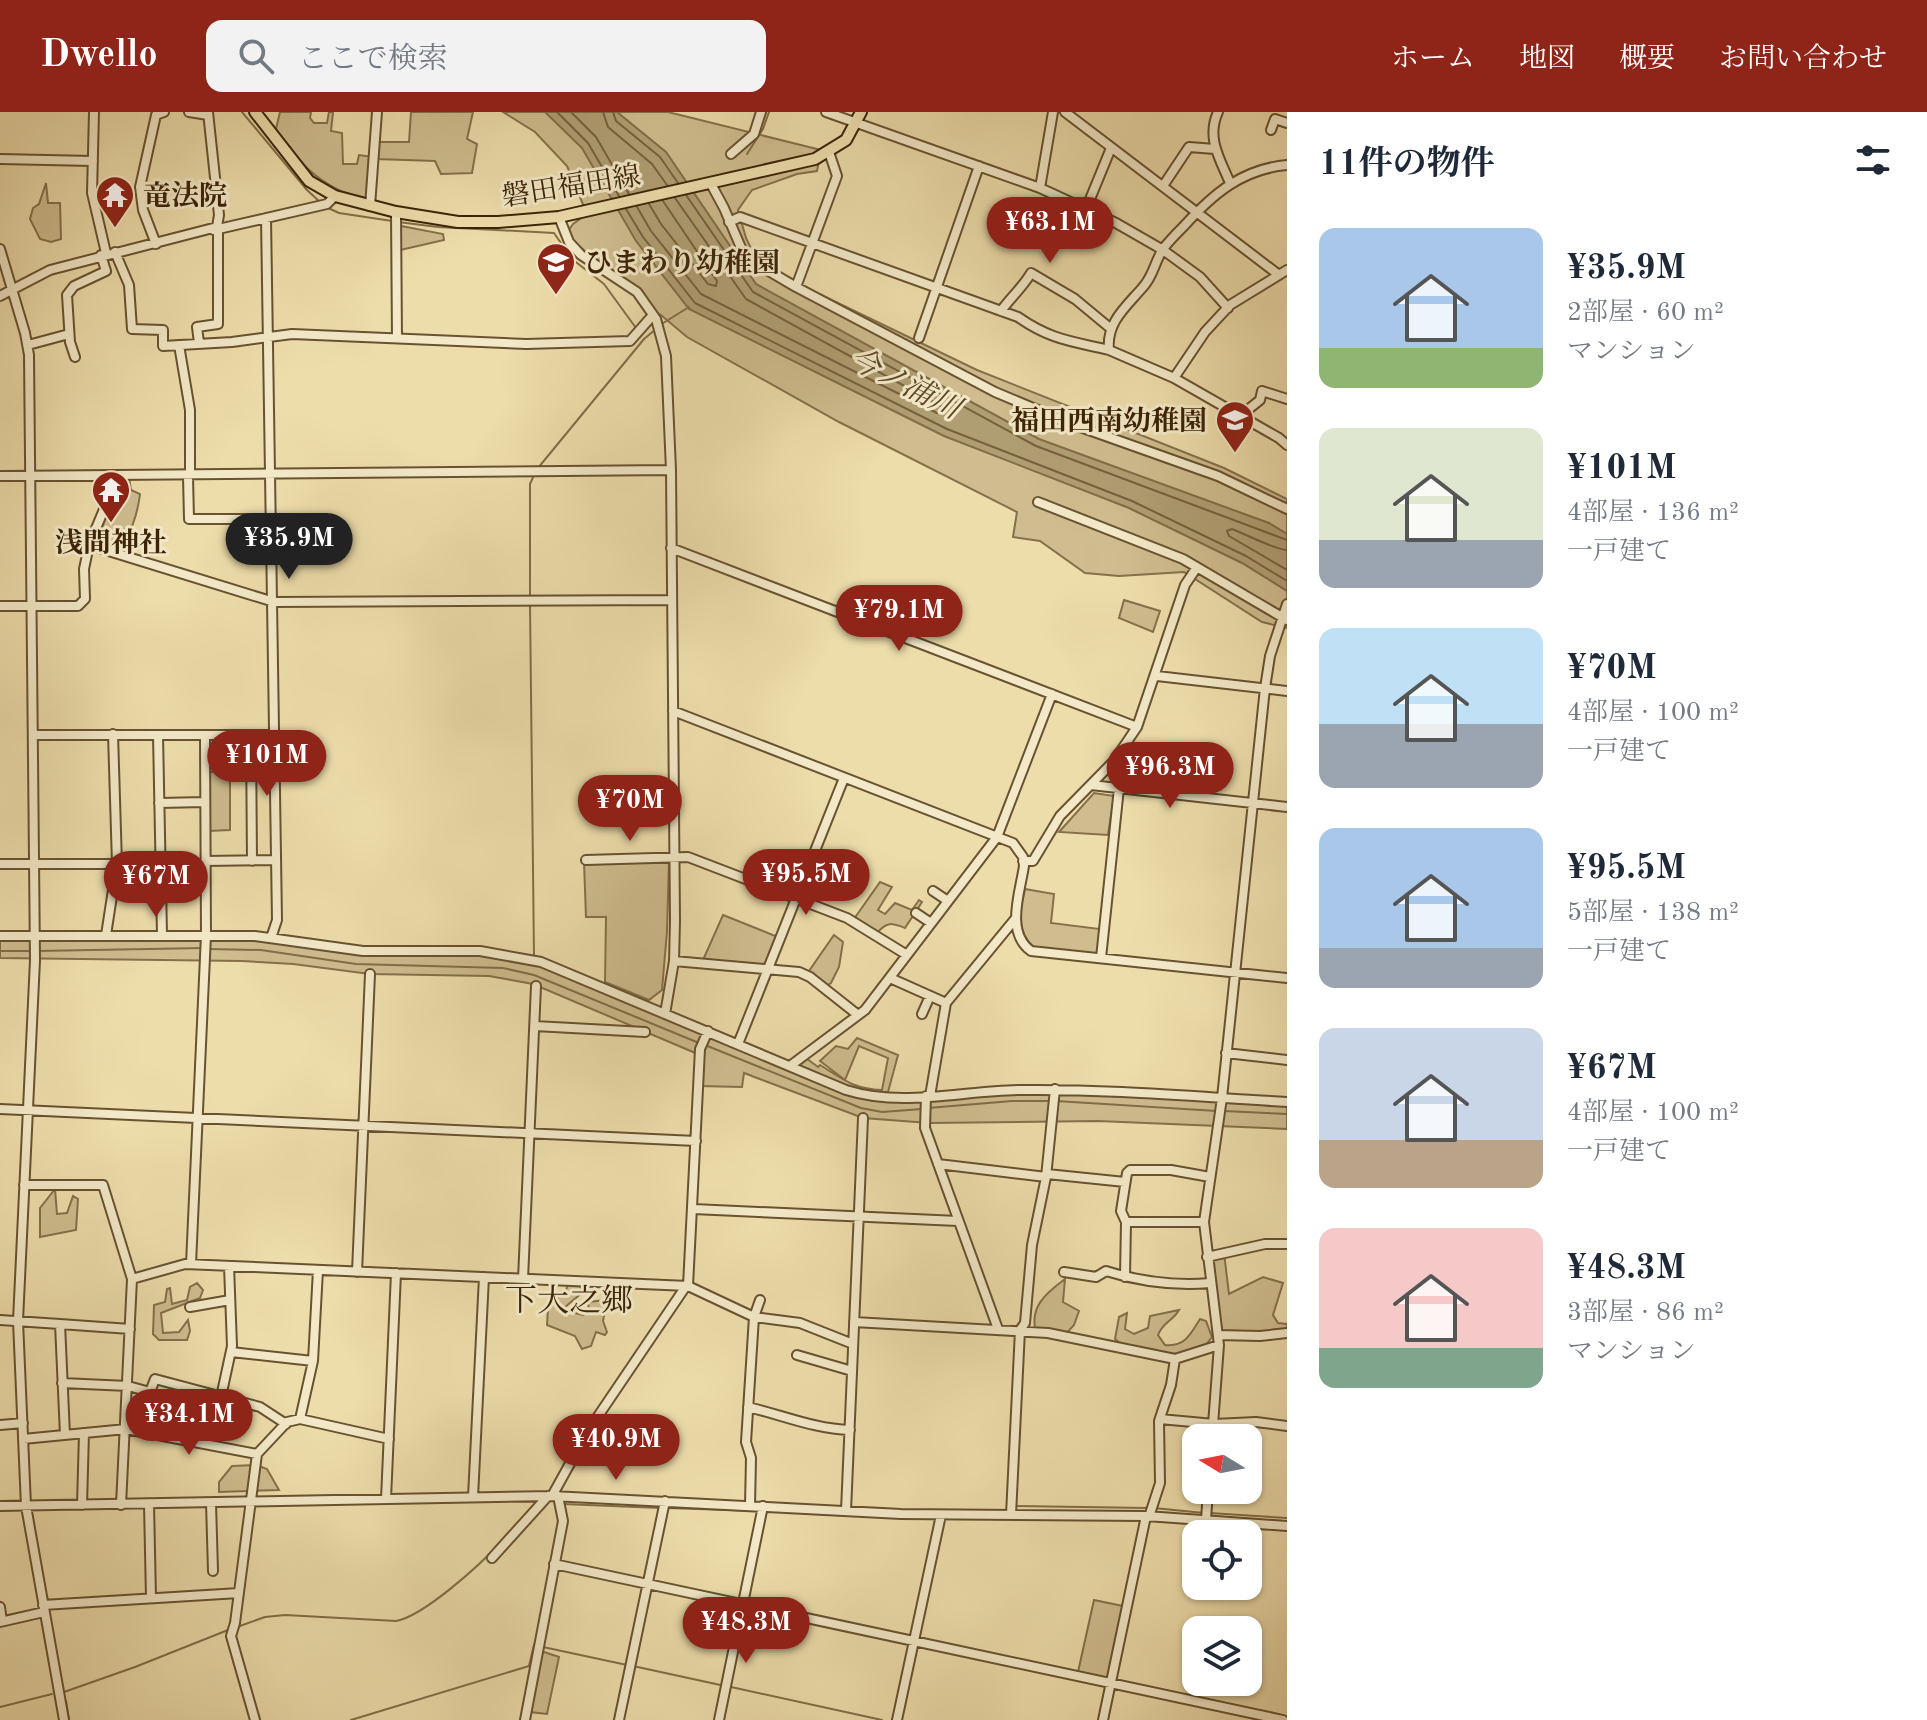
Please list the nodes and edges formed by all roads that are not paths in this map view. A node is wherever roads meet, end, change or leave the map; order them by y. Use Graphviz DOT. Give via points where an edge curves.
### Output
graph roads {
  1 [pos="94,112"];
  2 [pos="164,112"];
  3 [pos="189,112"];
  4 [pos="255,112"];
  5 [pos="377,112"];
  6 [pos="761,112"];
  7 [pos="826,112"];
  8 [pos="1053,112"];
  9 [pos="1065,112"];
  10 [pos="1218,112"];
  11 [pos="208,114"];
  12 [pos="859,117"];
  13 [pos="1287,123"];
  14 [pos="1271,130"];
  15 [pos="1111,148"];
  16 [pos="1215,149"];
  17 [pos="829,152"];
  18 [pos="731,154"];
  19 [pos="0,159"];
  20 [pos="93,161"];
  21 [pos="1287,165"];
  22 [pos="979,166"];
  23 [pos="1230,183"];
  24 [pos="711,184"];
  25 [pos="1163,186"];
  26 [pos="1040,188"];
  27 [pos="335,196"];
  28 [pos="370,206"];
  29 [pos="1086,209"];
  30 [pos="1197,211"];
  31 [pos="396,212"];
  32 [pos="559,217"];
  33 [pos="266,218"];
  34 [pos="729,222"];
  35 [pos="216,229"];
  36 [pos="156,244"];
  37 [pos="812,244"];
  38 [pos="0,249"];
  39 [pos="1163,250"];
  40 [pos="107,253"];
  41 [pos="1283,272"];
  42 [pos="796,287"];
  43 [pos="936,288"];
  44 [pos="12,292"];
  45 [pos="0,296"];
  46 [pos="1228,308"];
  47 [pos="1001,311"];
  48 [pos="653,315"];
  49 [pos="1110,328"];
  50 [pos="69,334"];
  51 [pos="268,337"];
  52 [pos="397,338"];
  53 [pos="919,338"];
  54 [pos="199,343"];
  55 [pos="28,345"];
  56 [pos="179,345"];
  57 [pos="1109,350"];
  58 [pos="75,357"];
  59 [pos="1174,378"];
  60 [pos="1287,399"];
  61 [pos="1240,416"];
  62 [pos="1287,445"];
  63 [pos="671,470"];
  64 [pos="269,474"];
  65 [pos="0,476"];
  66 [pos="30,476"];
  67 [pos="118,476"];
  68 [pos="189,476"];
  69 [pos="1038,502"];
  70 [pos="1287,509"];
  71 [pos="269,519"];
  72 [pos="89,545"];
  73 [pos="671,548"];
  74 [pos="1197,567"];
  75 [pos="672,600"];
  76 [pos="274,602"];
  77 [pos="1287,604"];
  78 [pos="32,605"];
  79 [pos="0,606"];
  80 [pos="1284,617"];
  81 [pos="1157,676"];
  82 [pos="1265,688"];
  83 [pos="1287,691"];
  84 [pos="1052,694"];
  85 [pos="673,711"];
  86 [pos="1137,727"];
  87 [pos="113,734"];
  88 [pos="33,735"];
  89 [pos="158,735"];
  90 [pos="251,735"];
  91 [pos="275,735"];
  92 [pos="205,736"];
  93 [pos="844,778"];
  94 [pos="1091,785"];
  95 [pos="1119,788"];
  96 [pos="205,802"];
  97 [pos="159,803"];
  98 [pos="1253,803"];
  99 [pos="1287,807"];
  100 [pos="997,837"];
  101 [pos="675,857"];
  102 [pos="276,860"];
  103 [pos="586,860"];
  104 [pos="205,861"];
  105 [pos="252,861"];
  106 [pos="1023,861"];
  107 [pos="0,864"];
  108 [pos="34,864"];
  109 [pos="117,864"];
  110 [pos="159,864"];
  111 [pos="933,891"];
  112 [pos="796,898"];
  113 [pos="948,901"];
  114 [pos="916,913"];
  115 [pos="1016,918"];
  116 [pos="931,923"];
  117 [pos="106,935"];
  118 [pos="162,935"];
  119 [pos="0,936"];
  120 [pos="34,936"];
  121 [pos="206,938"];
  122 [pos="271,938"];
  123 [pos="907,955"];
  124 [pos="1101,958"];
  125 [pos="674,961"];
  126 [pos="767,969"];
  127 [pos="1235,973"];
  128 [pos="370,974"];
  129 [pos="890,978"];
  130 [pos="1287,978"];
  131 [pos="536,986"];
  132 [pos="935,986"];
  133 [pos="931,996"];
  134 [pos="946,1003"];
  135 [pos="665,1014"];
  136 [pos="922,1014"];
  137 [pos="858,1015"];
  138 [pos="535,1026"];
  139 [pos="645,1032"];
  140 [pos="707,1033"];
  141 [pos="738,1044"];
  142 [pos="1226,1053"];
  143 [pos="1287,1060"];
  144 [pos="790,1066"];
  145 [pos="1055,1092"];
  146 [pos="928,1096"];
  147 [pos="1222,1098"];
  148 [pos="1287,1102"];
  149 [pos="0,1109"];
  150 [pos="28,1110"];
  151 [pos="198,1118"];
  152 [pos="863,1118"];
  153 [pos="364,1125"];
  154 [pos="531,1133"];
  155 [pos="696,1141"];
  156 [pos="938,1164"];
  157 [pos="1046,1176"];
  158 [pos="1210,1177"];
  159 [pos="1125,1182"];
  160 [pos="24,1185"];
  161 [pos="693,1209"];
  162 [pos="859,1217"];
  163 [pos="958,1221"];
  164 [pos="1126,1222"];
  165 [pos="1204,1222"];
  166 [pos="1287,1244"];
  167 [pos="1207,1257"];
  168 [pos="191,1264"];
  169 [pos="229,1266"];
  170 [pos="318,1270"];
  171 [pos="357,1272"];
  172 [pos="1064,1272"];
  173 [pos="396,1273"];
  174 [pos="484,1277"];
  175 [pos="1125,1277"];
  176 [pos="132,1279"];
  177 [pos="523,1279"];
  178 [pos="1210,1283"];
  179 [pos="687,1286"];
  180 [pos="230,1300"];
  181 [pos="760,1300"];
  182 [pos="190,1307"];
  183 [pos="754,1317"];
  184 [pos="0,1320"];
  185 [pos="18,1321"];
  186 [pos="854,1322"];
  187 [pos="60,1324"];
  188 [pos="130,1329"];
  189 [pos="998,1329"];
  190 [pos="1020,1330"];
  191 [pos="1287,1333"];
  192 [pos="1218,1340"];
  193 [pos="853,1344"];
  194 [pos="231,1352"];
  195 [pos="797,1355"];
  196 [pos="1175,1359"];
  197 [pos="313,1361"];
  198 [pos="852,1371"];
  199 [pos="62,1383"];
  200 [pos="128,1386"];
  201 [pos="202,1393"];
  202 [pos="221,1397"];
  203 [pos="748,1407"];
  204 [pos="300,1419"];
  205 [pos="1160,1419"];
  206 [pos="23,1423"];
  207 [pos="286,1424"];
  208 [pos="1214,1424"];
  209 [pos="0,1425"];
  210 [pos="1287,1426"];
  211 [pos="126,1429"];
  212 [pos="850,1430"];
  213 [pos="84,1433"];
  214 [pos="65,1435"];
  215 [pos="23,1439"];
  216 [pos="389,1439"];
  217 [pos="187,1440"];
  218 [pos="257,1454"];
  219 [pos="553,1496"];
  220 [pos="473,1497"];
  221 [pos="386,1499"];
  222 [pos="665,1501"];
  223 [pos="251,1502"];
  224 [pos="211,1503"];
  225 [pos="149,1504"];
  226 [pos="1207,1504"];
  227 [pos="82,1505"];
  228 [pos="121,1505"];
  229 [pos="0,1506"];
  230 [pos="26,1506"];
  231 [pos="750,1506"];
  232 [pos="763,1506"];
  233 [pos="846,1511"];
  234 [pos="941,1515"];
  235 [pos="1011,1515"];
  236 [pos="1148,1516"];
  237 [pos="1206,1520"];
  238 [pos="1262,1524"];
  239 [pos="1287,1526"];
  240 [pos="492,1558"];
  241 [pos="554,1564"];
  242 [pos="213,1571"];
  243 [pos="648,1583"];
  244 [pos="239,1593"];
  245 [pos="151,1598"];
  246 [pos="744,1604"];
  247 [pos="0,1607"];
  248 [pos="43,1608"];
  249 [pos="1,1622"];
  250 [pos="915,1640"];
  251 [pos="1111,1682"];
  252 [pos="64,1720"];
  253 [pos="255,1720"];
  254 [pos="525,1720"];
  255 [pos="619,1720"];
  256 [pos="719,1720"];
  257 [pos="897,1720"];
  258 [pos="1103,1720"];
  259 [pos="1283,1720"];
  1 -- 20 [label="street"];
  2 -- 36 [label="street" via="156,115 140,187"];
  3 -- 11 [label="street"];
  4 -- 27 [label="main road, 磐田福田線" via="309,181"];
  5 -- 28 [label="street"];
  6 -- 18 [label="street" via="754,134"];
  7 -- 12 [label="street"];
  8 -- 26 [label="street"];
  9 -- 15 [label="street"];
  10 -- 16 [label="street"];
  11 -- 35 [label="street"];
  12 -- 17 [label="main road, 磐田福田線" via="846,140"];
  12 -- 22 [label="street"];
  13 -- 14 [label="street" via="1275,119"];
  15 -- 25 [label="street"];
  15 -- 29 [label="street"];
  16 -- 23 [label="street"];
  16 -- 25 [label="street" via="1189,147"];
  17 -- 24 [label="main road, 磐田福田線"];
  17 -- 37 [label="street" via="837,176"];
  19 -- 20 [label="street"];
  20 -- 40 [label="street" via="92,193"];
  21 -- 23 [label="street" via="1261,169"];
  22 -- 26 [label="street"];
  22 -- 43 [label="street"];
  23 -- 30 [label="street"];
  24 -- 32 [label="main road, 磐田福田線"];
  24 -- 34 [label="street"];
  25 -- 30 [label="street"];
  26 -- 29 [label="street"];
  27 -- 28 [label="main road, 磐田福田線"];
  27 -- 33 [label="street" via="327,204"];
  28 -- 31 [label="main road, 磐田福田線"];
  29 -- 39 [label="street"];
  30 -- 39 [label="street"];
  30 -- 41 [label="street"];
  31 -- 32 [label="main road, 磐田福田線" via="458,222"];
  31 -- 52 [label="street"];
  32 -- 48 [label="street" via="581,255 637,292"];
  33 -- 35 [label="street"];
  33 -- 51 [label="street"];
  34 -- 37 [label="street" via="740,217"];
  34 -- 42 [label="street" via="745,257"];
  35 -- 36 [label="street"];
  35 -- 54 [label="street" via="218,324 197,327"];
  36 -- 40 [label="street"];
  37 -- 42 [label="street"];
  37 -- 43 [label="street"];
  38 -- 44 [label="street"];
  39 -- 46 [label="street" via="1200,277"];
  39 -- 49 [label="street" via="1145,286"];
  40 -- 44 [label="street" via="50,270"];
  40 -- 50 [label="street" via="106,271 67,295"];
  40 -- 56 [label="street" via="129,285 132,329 163,330 163,346"];
  41 -- 46 [label="street"];
  42 -- 70 [label="street" via="995,392 1218,476"];
  43 -- 47 [label="street"];
  43 -- 53 [label="street"];
  44 -- 45 [label="street"];
  44 -- 55 [label="street"];
  46 -- 59 [label="street"];
  47 -- 49 [label="street" via="1031,273"];
  47 -- 57 [label="street" via="1069,343"];
  48 -- 52 [label="street" via="630,341 526,344"];
  48 -- 63 [label="street" via="666,356"];
  49 -- 57 [label="street"];
  50 -- 55 [label="street"];
  50 -- 58 [label="street"];
  51 -- 52 [label="street"];
  51 -- 54 [label="street"];
  51 -- 64 [label="street"];
  54 -- 56 [label="street"];
  55 -- 66 [label="street"];
  56 -- 68 [label="street" via="190,410"];
  57 -- 59 [label="street"];
  59 -- 61 [label="street"];
  60 -- 61 [label="street" via="1262,391 1260,400"];
  61 -- 62 [label="street"];
  63 -- 64 [label="street"];
  63 -- 73 [label="street"];
  64 -- 68 [label="street"];
  64 -- 71 [label="street"];
  65 -- 66 [label="street"];
  66 -- 67 [label="street"];
  66 -- 78 [label="street"];
  67 -- 68 [label="street"];
  67 -- 72 [label="street"];
  68 -- 71 [label="street" via="189,519"];
  69 -- 74 [label="street"];
  71 -- 76 [label="street"];
  72 -- 76 [label="street"];
  72 -- 78 [label="street" via="85,599 78,606"];
  73 -- 75 [label="street"];
  73 -- 84 [label="street"];
  74 -- 80 [label="street"];
  74 -- 81 [label="street" via="1185,585"];
  75 -- 76 [label="street"];
  75 -- 85 [label="street"];
  76 -- 91 [label="street"];
  77 -- 80 [label="street"];
  78 -- 79 [label="street"];
  78 -- 88 [label="street"];
  80 -- 82 [label="street"];
  81 -- 82 [label="street"];
  81 -- 86 [label="street"];
  82 -- 83 [label="street"];
  82 -- 98 [label="street"];
  84 -- 86 [label="street"];
  84 -- 100 [label="street"];
  85 -- 93 [label="street"];
  85 -- 101 [label="street"];
  86 -- 94 [label="street"];
  87 -- 88 [label="street"];
  87 -- 89 [label="street"];
  87 -- 109 [label="street"];
  88 -- 108 [label="street"];
  89 -- 92 [label="street"];
  89 -- 97 [label="street"];
  90 -- 91 [label="street"];
  90 -- 92 [label="street"];
  90 -- 105 [label="street"];
  91 -- 102 [label="street"];
  92 -- 96 [label="street"];
  93 -- 100 [label="street"];
  93 -- 112 [label="street"];
  94 -- 95 [label="street"];
  94 -- 106 [label="street" via="1060,816 1033,861"];
  95 -- 98 [label="street"];
  95 -- 124 [label="street"];
  96 -- 97 [label="street"];
  96 -- 104 [label="street"];
  97 -- 110 [label="street"];
  98 -- 99 [label="street"];
  98 -- 127 [label="street"];
  100 -- 106 [label="street" via="1019,848"];
  100 -- 113 [label="street"];
  101 -- 103 [label="street"];
  101 -- 112 [label="street" via="688,857"];
  101 -- 125 [label="street"];
  102 -- 105 [label="street"];
  102 -- 122 [label="street" via="277,920"];
  104 -- 105 [label="street"];
  104 -- 121 [label="street"];
  106 -- 115 [label="street"];
  107 -- 108 [label="street"];
  108 -- 109 [label="street"];
  108 -- 120 [label="street"];
  109 -- 110 [label="street"];
  109 -- 117 [label="street"];
  110 -- 118 [label="street"];
  111 -- 113 [label="street"];
  112 -- 123 [label="street" via="847,918"];
  112 -- 126 [label="street"];
  113 -- 116 [label="street"];
  114 -- 116 [label="street"];
  115 -- 124 [label="street" via="1019,939 1031,951"];
  115 -- 134 [label="street"];
  116 -- 123 [label="street"];
  117 -- 118 [label="street"];
  117 -- 120 [label="street"];
  118 -- 121 [label="street"];
  119 -- 120 [label="street"];
  120 -- 150 [label="street"];
  121 -- 122 [label="street"];
  121 -- 151 [label="street"];
  122 -- 135 [label="street" via="363,951 480,951 524,957"];
  123 -- 129 [label="street"];
  124 -- 127 [label="street"];
  125 -- 126 [label="street"];
  125 -- 135 [label="street"];
  126 -- 137 [label="street" via="810,977"];
  126 -- 141 [label="street"];
  127 -- 130 [label="street"];
  127 -- 142 [label="street"];
  128 -- 153 [label="street"];
  129 -- 133 [label="street"];
  129 -- 137 [label="street"];
  131 -- 138 [label="street"];
  132 -- 133 [label="street"];
  133 -- 134 [label="street"];
  133 -- 136 [label="street"];
  134 -- 146 [label="street"];
  135 -- 140 [label="street"];
  137 -- 144 [label="street"];
  138 -- 139 [label="street"];
  138 -- 154 [label="street"];
  140 -- 141 [label="street"];
  140 -- 155 [label="street" via="700,1049"];
  141 -- 144 [label="street"];
  142 -- 143 [label="street"];
  142 -- 147 [label="street"];
  144 -- 146 [label="street" via="877,1098"];
  145 -- 146 [label="street"];
  145 -- 147 [label="street"];
  145 -- 157 [label="street"];
  146 -- 156 [label="street" via="925,1128"];
  147 -- 148 [label="street"];
  147 -- 158 [label="street"];
  149 -- 150 [label="street"];
  150 -- 151 [label="street"];
  150 -- 160 [label="street"];
  151 -- 153 [label="street"];
  151 -- 168 [label="street"];
  152 -- 162 [label="street"];
  153 -- 154 [label="street"];
  153 -- 171 [label="street"];
  154 -- 155 [label="street"];
  154 -- 177 [label="street"];
  155 -- 161 [label="street"];
  156 -- 157 [label="street"];
  156 -- 163 [label="street"];
  157 -- 159 [label="street"];
  157 -- 190 [label="street"];
  158 -- 159 [label="street" via="1130,1170"];
  158 -- 165 [label="street"];
  159 -- 164 [label="street" via="1121,1211"];
  160 -- 176 [label="street" via="103,1185"];
  160 -- 185 [label="street"];
  161 -- 162 [label="street"];
  161 -- 179 [label="street"];
  162 -- 163 [label="street"];
  162 -- 186 [label="street"];
  163 -- 189 [label="street"];
  164 -- 165 [label="street"];
  164 -- 175 [label="street"];
  165 -- 167 [label="street"];
  166 -- 167 [label="street"];
  167 -- 178 [label="street"];
  168 -- 169 [label="street"];
  168 -- 176 [label="street"];
  169 -- 170 [label="street"];
  169 -- 180 [label="street"];
  170 -- 171 [label="street"];
  170 -- 197 [label="street"];
  171 -- 173 [label="street"];
  172 -- 175 [label="street" via="1096,1277 1106,1271"];
  173 -- 174 [label="street"];
  173 -- 216 [label="street"];
  174 -- 177 [label="street"];
  174 -- 220 [label="street"];
  175 -- 178 [label="street" via="1183,1286"];
  176 -- 188 [label="street"];
  177 -- 179 [label="street"];
  178 -- 192 [label="street"];
  179 -- 183 [label="street"];
  179 -- 219 [label="street" via="588,1431"];
  180 -- 182 [label="street"];
  180 -- 194 [label="street"];
  181 -- 183 [label="street"];
  183 -- 193 [label="street" via="800,1323"];
  183 -- 203 [label="street"];
  184 -- 185 [label="street"];
  185 -- 187 [label="street"];
  185 -- 206 [label="street"];
  186 -- 189 [label="street"];
  186 -- 193 [label="street"];
  187 -- 188 [label="street"];
  187 -- 199 [label="street"];
  188 -- 200 [label="street"];
  189 -- 190 [label="street"];
  190 -- 196 [label="street"];
  190 -- 235 [label="street"];
  191 -- 192 [label="street"];
  192 -- 196 [label="street"];
  192 -- 208 [label="street"];
  193 -- 198 [label="street"];
  194 -- 197 [label="street"];
  194 -- 202 [label="street"];
  195 -- 198 [label="street"];
  196 -- 205 [label="street"];
  197 -- 204 [label="street"];
  198 -- 212 [label="street"];
  199 -- 200 [label="street"];
  199 -- 214 [label="street"];
  200 -- 201 [label="street" via="150,1392 155,1379"];
  200 -- 211 [label="street"];
  201 -- 202 [label="street"];
  201 -- 217 [label="street"];
  202 -- 207 [label="street" via="260,1407"];
  203 -- 212 [label="street" via="825,1429"];
  203 -- 231 [label="street"];
  204 -- 207 [label="street"];
  204 -- 216 [label="street"];
  205 -- 208 [label="street"];
  205 -- 236 [label="street" via="1160,1483"];
  206 -- 209 [label="street"];
  206 -- 215 [label="street"];
  207 -- 218 [label="street"];
  208 -- 210 [label="street"];
  211 -- 213 [label="street"];
  211 -- 217 [label="street"];
  211 -- 228 [label="street"];
  212 -- 233 [label="street"];
  213 -- 214 [label="street"];
  213 -- 227 [label="street"];
  214 -- 215 [label="street"];
  215 -- 230 [label="street"];
  216 -- 221 [label="street"];
  217 -- 218 [label="street"];
  218 -- 223 [label="street"];
  219 -- 220 [label="street"];
  219 -- 222 [label="street"];
  219 -- 240 [label="street"];
  219 -- 241 [label="street" via="563,1521"];
  220 -- 221 [label="street"];
  221 -- 223 [label="street"];
  222 -- 231 [label="street"];
  222 -- 243 [label="street"];
  223 -- 224 [label="street"];
  223 -- 244 [label="street"];
  224 -- 225 [label="street"];
  224 -- 242 [label="street"];
  225 -- 228 [label="street"];
  225 -- 245 [label="street"];
  226 -- 237 [label="street"];
  227 -- 228 [label="street"];
  227 -- 230 [label="street"];
  229 -- 230 [label="street"];
  230 -- 248 [label="street"];
  231 -- 232 [label="street"];
  232 -- 233 [label="street"];
  232 -- 246 [label="street"];
  233 -- 234 [label="street"];
  234 -- 235 [label="street"];
  234 -- 250 [label="street"];
  235 -- 236 [label="street"];
  236 -- 237 [label="street"];
  236 -- 251 [label="street"];
  238 -- 239 [label="street"];
  241 -- 243 [label="street"];
  241 -- 254 [label="street"];
  243 -- 246 [label="street"];
  243 -- 255 [label="street"];
  244 -- 245 [label="street"];
  244 -- 253 [label="street" via="231,1636"];
  245 -- 248 [label="street"];
  246 -- 250 [label="street"];
  246 -- 256 [label="street"];
  247 -- 249 [label="street"];
  248 -- 249 [label="street"];
  248 -- 252 [label="street"];
  250 -- 251 [label="street"];
  250 -- 257 [label="street"];
  251 -- 258 [label="street"];
  251 -- 259 [label="street"];
}
